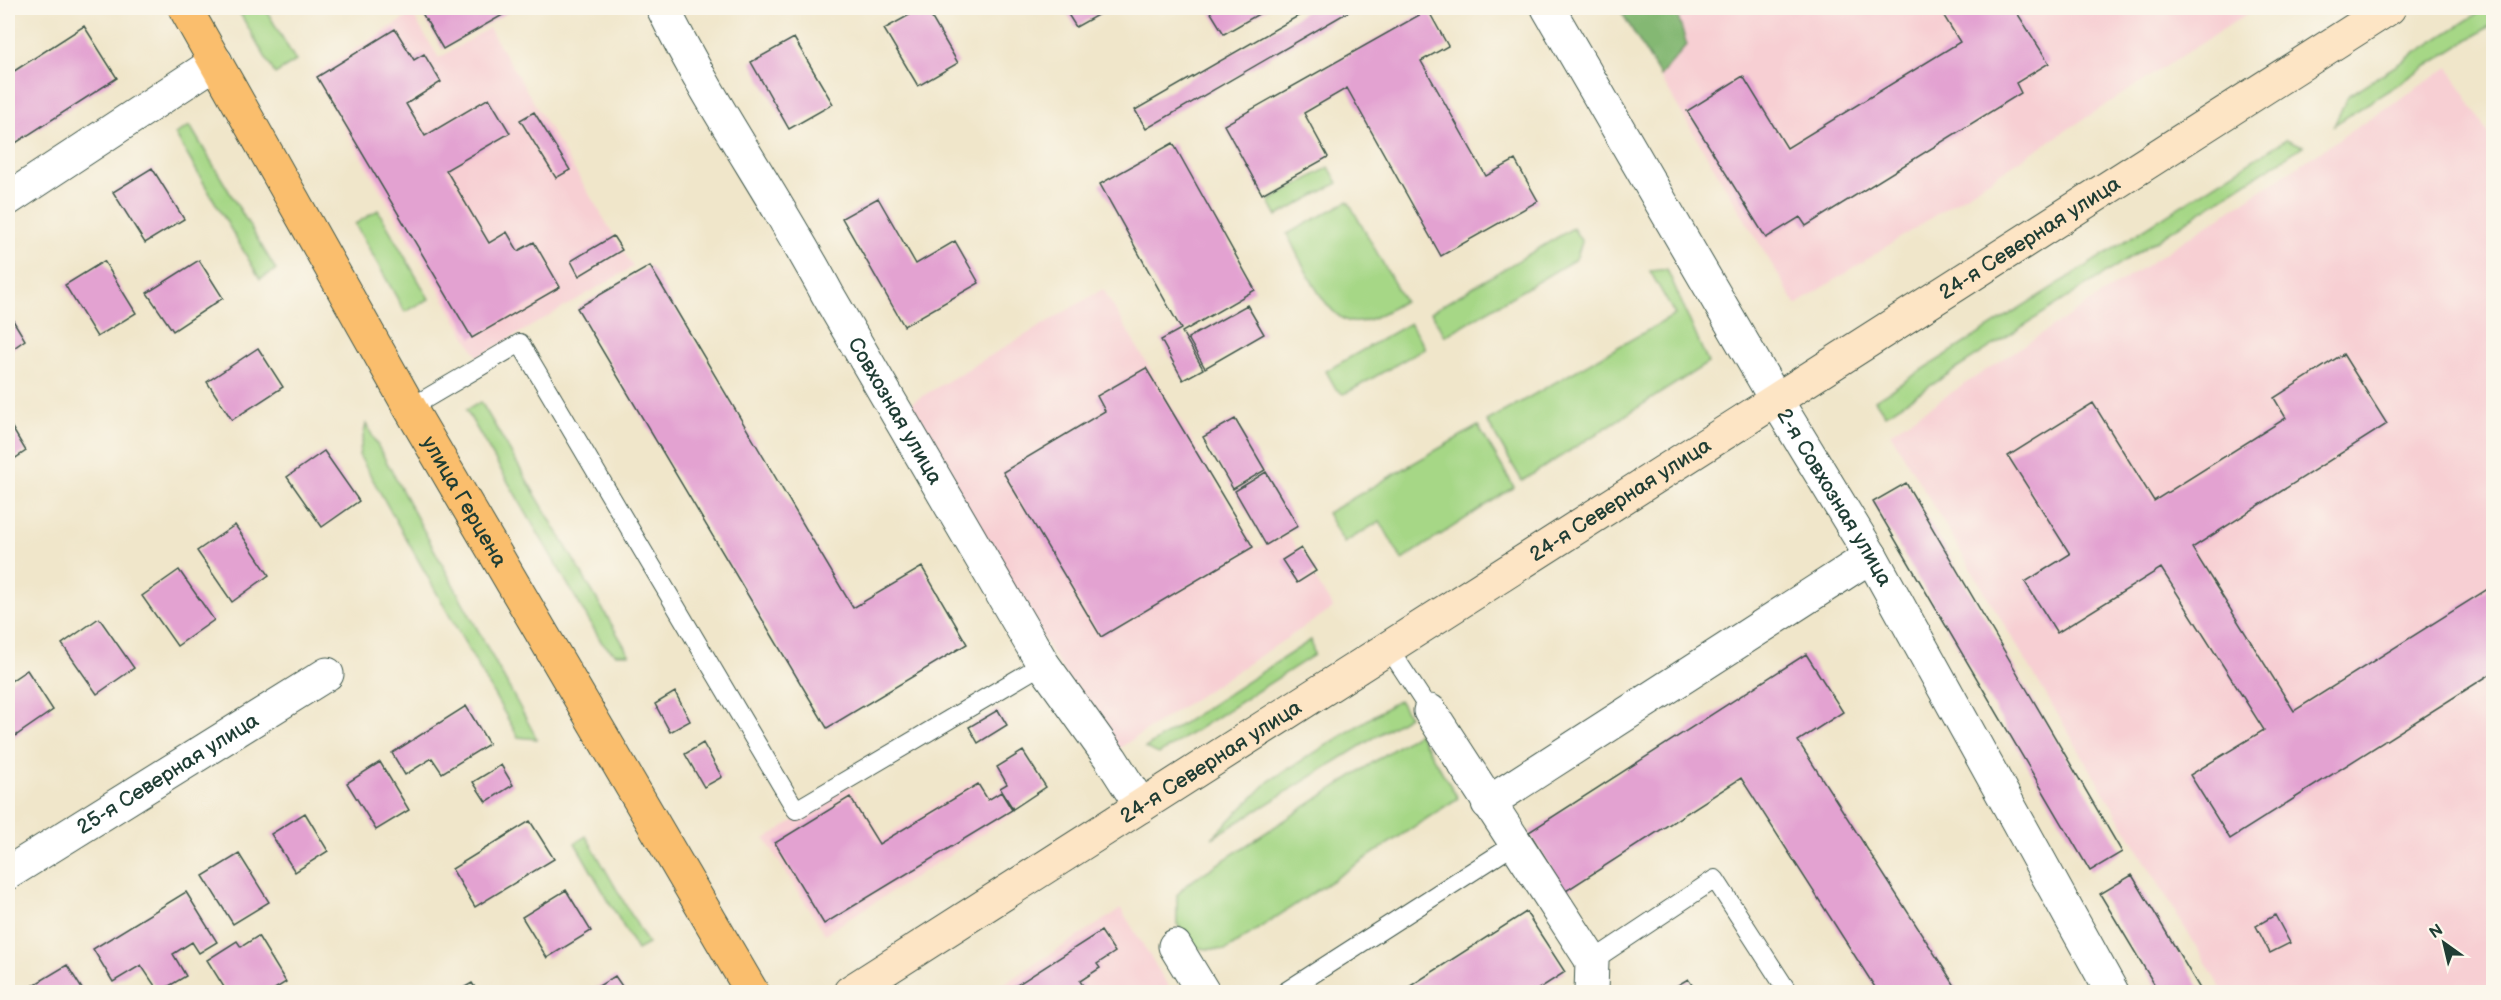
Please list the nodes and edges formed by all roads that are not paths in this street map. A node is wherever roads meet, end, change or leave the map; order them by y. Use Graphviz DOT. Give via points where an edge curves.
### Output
graph roads {
  1 [pos="185,8"];
  2 [pos="663,8"];
  3 [pos="1548,8"];
  4 [pos="2389,8"];
  5 [pos="216,62"];
  6 [pos="8,199"];
  7 [pos="1776,400"];
  8 [pos="410,408"];
  9 [pos="1871,556"];
  10 [pos="1388,647"];
  11 [pos="1043,664"];
  12 [pos="327,674"];
  13 [pos="1430,711"];
  14 [pos="1488,803"];
  15 [pos="1141,806"];
  16 [pos="1515,844"];
  17 [pos="8,873"];
  18 [pos="1175,946"];
  19 [pos="1591,977"];
  20 [pos="752,993"];
  21 [pos="850,993"];
  22 [pos="1203,993"];
  23 [pos="1285,993"];
  24 [pos="1788,993"];
  25 [pos="2112,993"];
  1 -- 5 [label="main road, улица Герцена"];
  2 -- 11 [label="street, Совхозная улица"];
  3 -- 7 [label="street, 2-я Совхозная улица"];
  4 -- 7 [label="main road, 24-я Северная улица"];
  5 -- 6 [label="street"];
  5 -- 8 [label="main road, улица Герцена"];
  7 -- 9 [label="street, 2-я Совхозная улица"];
  7 -- 10 [label="main road, 24-я Северная улица"];
  8 -- 11 [label="lane" via="520,343 796,810"];
  8 -- 20 [label="main road, улица Герцена"];
  9 -- 14 [label="street"];
  9 -- 25 [label="street, 2-я Совхозная улица"];
  10 -- 13 [label="lane"];
  10 -- 15 [label="main road, 24-я Северная улица"];
  11 -- 15 [label="street, Совхозная улица"];
  12 -- 17 [label="street, 25-я Северная улица"];
  13 -- 14 [label="street"];
  14 -- 16 [label="street"];
  15 -- 21 [label="main road, 24-я Северная улица"];
  16 -- 19 [label="street"];
  16 -- 23 [label="lane"];
  18 -- 22 [label="street"];
  19 -- 24 [label="lane" via="1715,879"];
}
